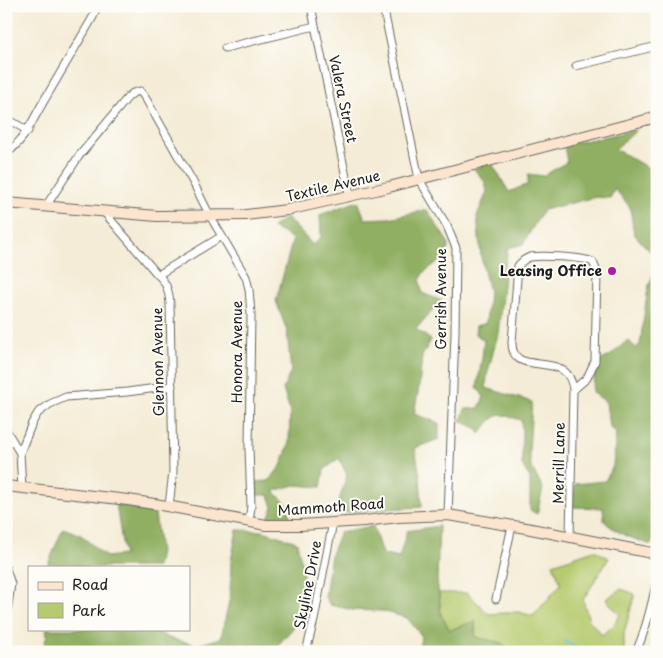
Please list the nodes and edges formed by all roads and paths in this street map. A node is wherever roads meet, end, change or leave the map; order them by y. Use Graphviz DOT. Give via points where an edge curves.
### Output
graph roads {
  1 [pos="97,6"];
  2 [pos="311,6"];
  3 [pos="382,6"];
  4 [pos="315,26"];
  5 [pos="657,46"];
  6 [pos="225,48"];
  7 [pos="576,66"];
  8 [pos="657,117"];
  9 [pos="6,118"];
  10 [pos="28,131"];
  11 [pos="6,154"];
  12 [pos="419,179"];
  13 [pos="350,197"];
  14 [pos="6,203"];
  15 [pos="46,206"];
  16 [pos="104,212"];
  17 [pos="210,216"];
  18 [pos="222,236"];
  19 [pos="158,275"];
  20 [pos="172,386"];
  21 [pos="573,390"];
  22 [pos="6,430"];
  23 [pos="20,453"];
  24 [pos="6,486"];
  25 [pos="22,488"];
  26 [pos="169,506"];
  27 [pos="448,515"];
  28 [pos="249,522"];
  29 [pos="333,522"];
  30 [pos="512,526"];
  31 [pos="570,537"];
  32 [pos="657,554"];
  33 [pos="6,569"];
  34 [pos="657,580"];
  35 [pos="496,599"];
  36 [pos="6,619"];
  37 [pos="306,652"];
  38 [pos="636,652"];
  1 -- 10 [label="street"];
  2 -- 4 [label="street, Valera Street"];
  3 -- 12 [label="street, Gerrish Avenue"];
  4 -- 6 [label="street"];
  4 -- 13 [label="street, Valera Street"];
  5 -- 7 [label="street"];
  8 -- 12 [label="main road, Textile Avenue"];
  9 -- 10 [label="street"];
  10 -- 11 [label="street"];
  12 -- 13 [label="main road, Textile Avenue"];
  12 -- 27 [label="street, Gerrish Avenue" via="456,248"];
  13 -- 17 [label="main road, Textile Avenue" via="287,210"];
  14 -- 15 [label="main road, Textile Avenue"];
  15 -- 16 [label="main road, Textile Avenue"];
  15 -- 17 [label="street, Honora Avenue" via="78,156 128,97 139,91"];
  16 -- 17 [label="main road, Textile Avenue"];
  16 -- 19 [label="street, Glennon Avenue"];
  17 -- 18 [label="street, Honora Avenue"];
  18 -- 19 [label="street"];
  18 -- 28 [label="street, Honora Avenue" via="246,277 250,298"];
  19 -- 20 [label="street, Glennon Avenue" via="169,292"];
  20 -- 23 [label="street" via="66,397 50,404 38,413"];
  20 -- 26 [label="street, Glennon Avenue" via="173,472"];
  21 -- 21 [label="street" via="587,378 596,361 596,267 584,259 537,256 523,260 518,266 512,342 514,355 520,360 565,371"];
  21 -- 31 [label="street, Merrill Lane"];
  22 -- 23 [label="street"];
  23 -- 25 [label="street"];
  24 -- 25 [label="main road, Mammoth Road"];
  25 -- 26 [label="main road, Mammoth Road"];
  26 -- 28 [label="main road, Mammoth Road"];
  27 -- 29 [label="main road, Mammoth Road"];
  27 -- 30 [label="main road, Mammoth Road"];
  28 -- 29 [label="main road, Mammoth Road" via="286,526"];
  29 -- 37 [label="street, Skyline Drive"];
  30 -- 31 [label="main road, Mammoth Road"];
  30 -- 35 [label="street"];
  31 -- 32 [label="main road, Mammoth Road"];
  33 -- 36 [label="street" via="11,584"];
  34 -- 38 [label="street"];
}
